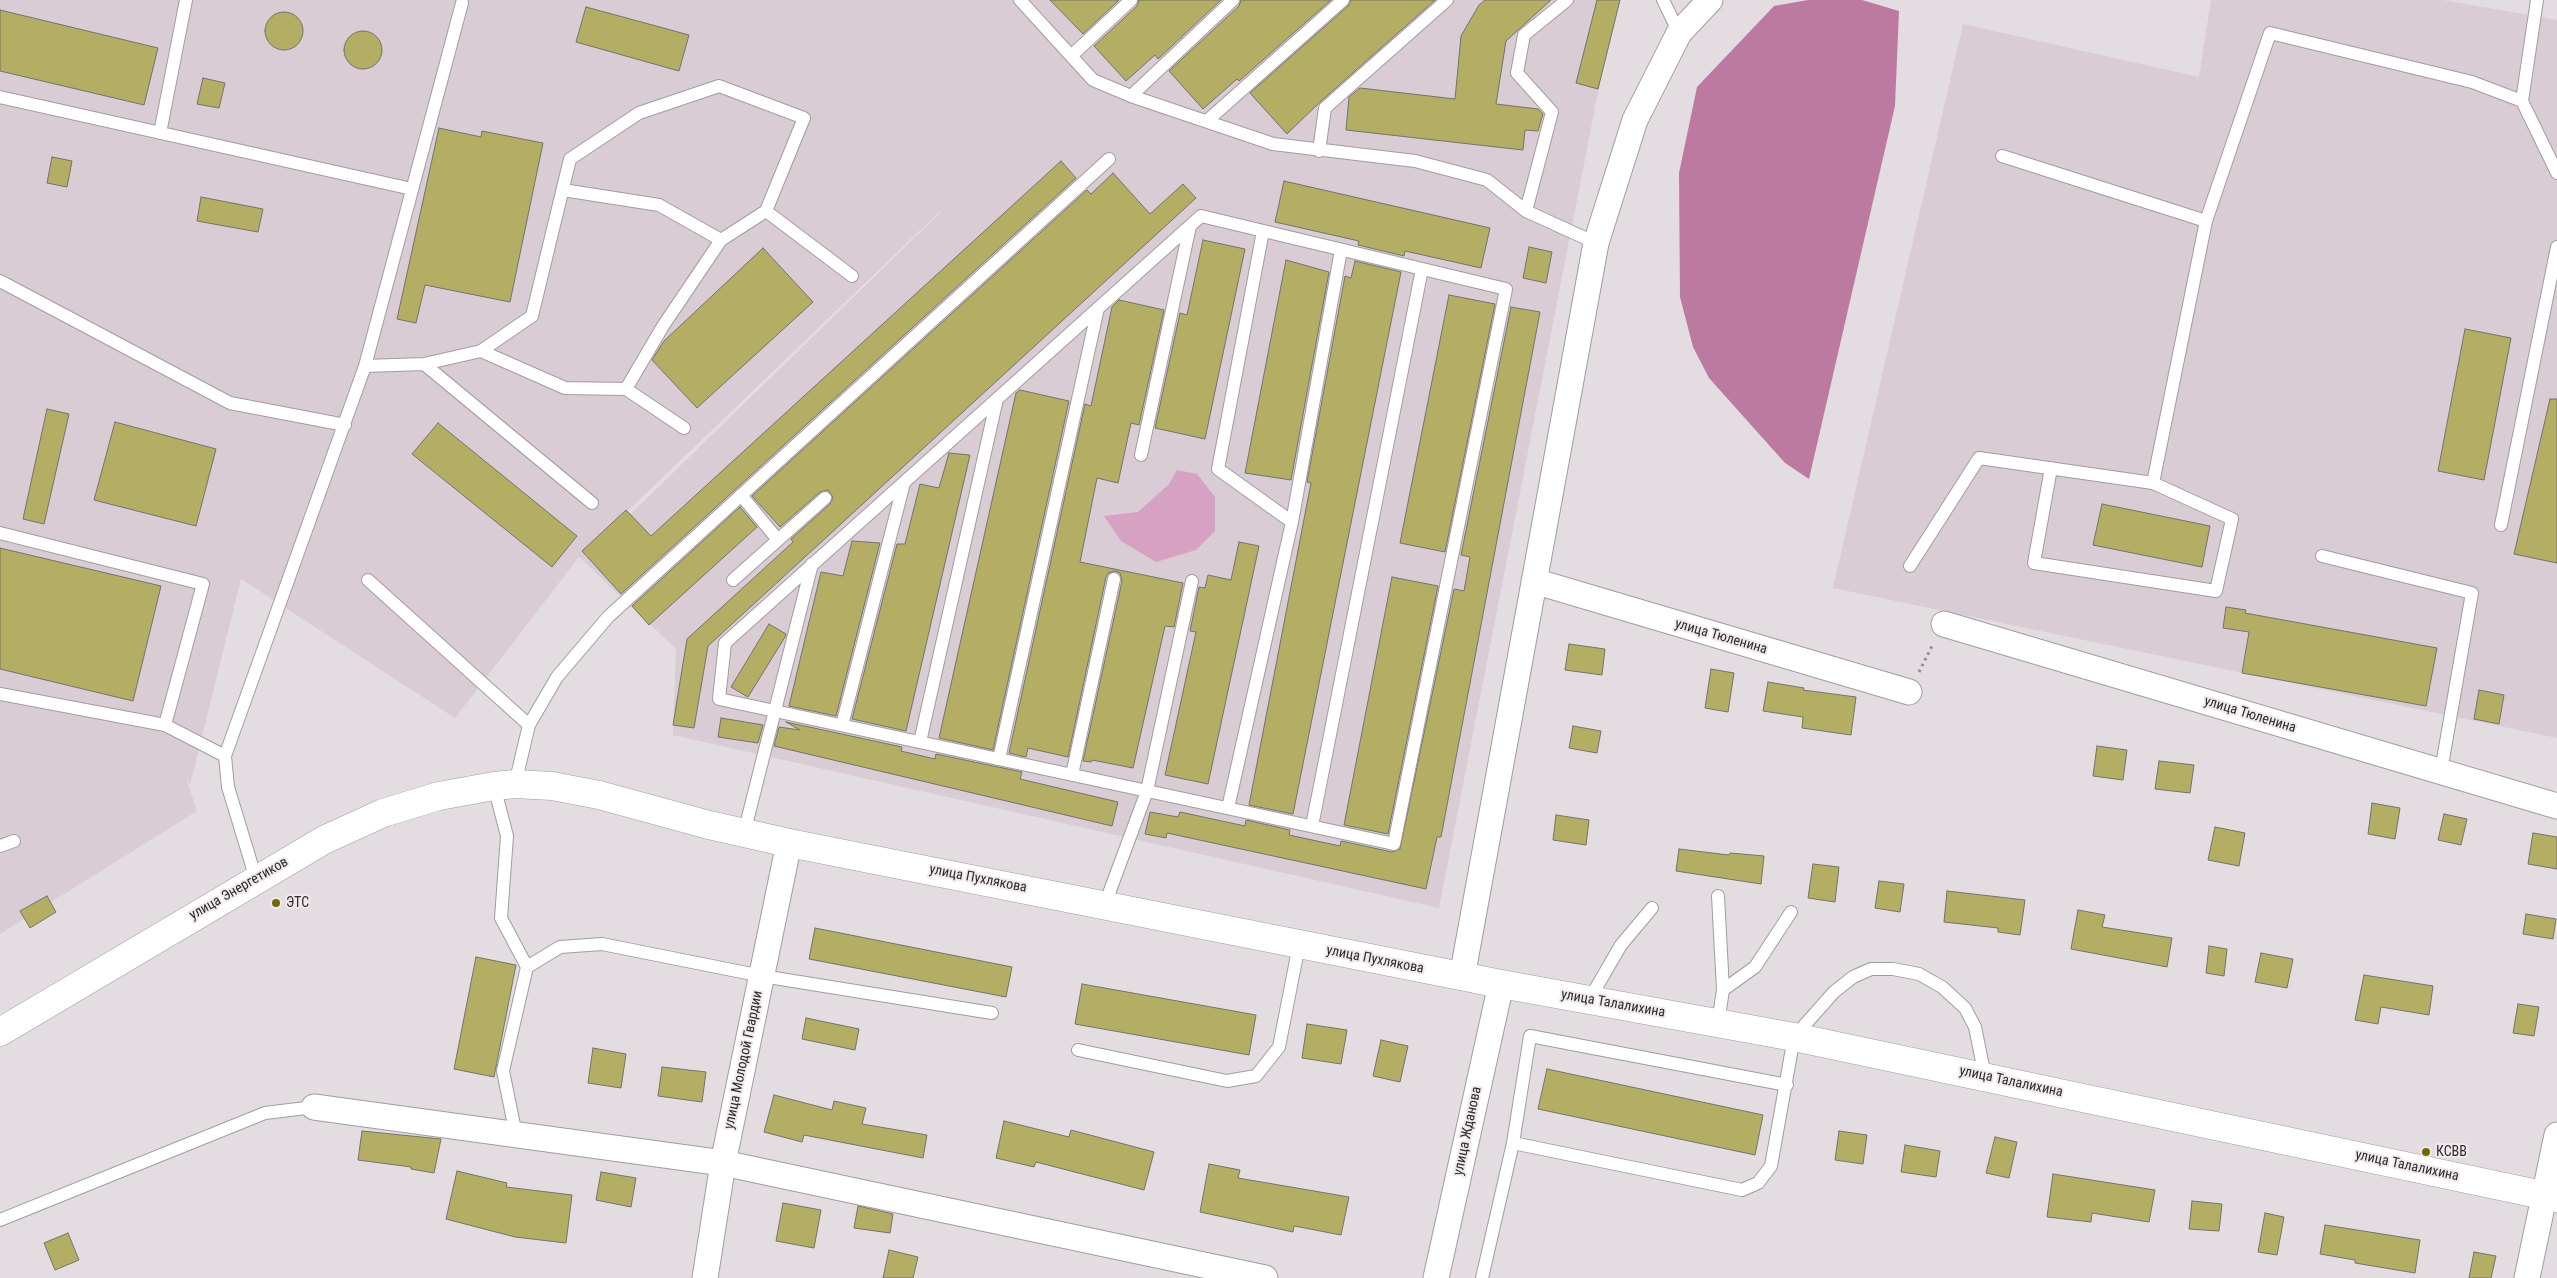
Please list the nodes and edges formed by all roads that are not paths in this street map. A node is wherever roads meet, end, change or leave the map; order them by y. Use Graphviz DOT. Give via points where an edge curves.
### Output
graph roads {
  1 [pos="186,0"];
  2 [pos="1020,0"];
  3 [pos="1131,0"];
  4 [pos="1233,0"];
  5 [pos="1343,0"];
  6 [pos="1447,0"];
  7 [pos="1567,0"];
  8 [pos="1663,0"];
  9 [pos="1710,0"];
  10 [pos="2537,0"];
  11 [pos="462,3"];
  12 [pos="1679,33"];
  13 [pos="1071,56"];
  14 [pos="1131,96"];
  15 [pos="0,97"];
  16 [pos="2522,101"];
  17 [pos="1208,120"];
  18 [pos="160,133"];
  19 [pos="1319,151"];
  20 [pos="2002,156"];
  21 [pos="1109,159"];
  22 [pos="2557,173"];
  23 [pos="412,189"];
  24 [pos="563,190"];
  25 [pos="766,211"];
  26 [pos="1526,211"];
  27 [pos="2206,221"];
  28 [pos="1190,226"];
  29 [pos="1263,231"];
  30 [pos="721,240"];
  31 [pos="1596,243"];
  32 [pos="2557,247"];
  33 [pos="1341,250"];
  34 [pos="1422,269"];
  35 [pos="852,276"];
  36 [pos="0,281"];
  37 [pos="1098,308"];
  38 [pos="481,351"];
  39 [pos="424,364"];
  40 [pos="365,366"];
  41 [pos="626,388"];
  42 [pos="997,399"];
  43 [pos="345,425"];
  44 [pos="684,428"];
  45 [pos="1141,455"];
  46 [pos="2051,468"];
  47 [pos="904,483"];
  48 [pos="2153,483"];
  49 [pos="741,495"];
  50 [pos="824,498"];
  51 [pos="592,503"];
  52 [pos="1292,522"];
  53 [pos="2501,525"];
  54 [pos="0,533"];
  55 [pos="778,540"];
  56 [pos="2322,556"];
  57 [pos="812,564"];
  58 [pos="1910,566"];
  59 [pos="1114,579"];
  60 [pos="368,580"];
  61 [pos="733,580"];
  62 [pos="1192,581"];
  63 [pos="1534,582"];
  64 [pos="1944,624"];
  65 [pos="1909,692"];
  66 [pos="0,694"];
  67 [pos="776,711"];
  68 [pos="165,725"];
  69 [pos="529,725"];
  70 [pos="842,725"];
  71 [pos="920,742"];
  72 [pos="225,756"];
  73 [pos="999,759"];
  74 [pos="2441,771"];
  75 [pos="1072,775"];
  76 [pos="505,785"];
  77 [pos="1147,791"];
  78 [pos="2557,806"];
  79 [pos="1228,808"];
  80 [pos="1312,826"];
  81 [pos="744,833"];
  82 [pos="14,841"];
  83 [pos="789,843"];
  84 [pos="0,846"];
  85 [pos="256,879"];
  86 [pos="1718,896"];
  87 [pos="1105,904"];
  88 [pos="1652,908"];
  89 [pos="1790,912"];
  90 [pos="1299,945"];
  91 [pos="527,967"];
  92 [pos="762,976"];
  93 [pos="1462,976"];
  94 [pos="1501,984"];
  95 [pos="1723,990"];
  96 [pos="1589,1000"];
  97 [pos="992,1013"];
  98 [pos="1718,1023"];
  99 [pos="0,1032"];
  100 [pos="1794,1037"];
  101 [pos="1078,1050"];
  102 [pos="1985,1076"];
  103 [pos="1786,1085"];
  104 [pos="314,1107"];
  105 [pos="516,1135"];
  106 [pos="2557,1135"];
  107 [pos="1513,1144"];
  108 [pos="723,1163"];
  109 [pos="2551,1197"];
  110 [pos="0,1220"];
  111 [pos="705,1278"];
  112 [pos="1265,1278"];
  113 [pos="1436,1278"];
  114 [pos="1482,1278"];
  115 [pos="2528,1278"];
  1 -- 18 [label="lane"];
  2 -- 13 [label="lane"];
  3 -- 13 [label="lane"];
  4 -- 14 [label="lane"];
  5 -- 17 [label="lane"];
  6 -- 19 [label="lane" via="1325,108"];
  7 -- 26 [label="lane" via="1524,35 1517,73 1552,112"];
  8 -- 12 [label="lane"];
  9 -- 12 [label="street"];
  10 -- 16 [label="lane"];
  11 -- 23 [label="lane"];
  12 -- 31 [label="street" via="1635,120"];
  13 -- 14 [label="lane" via="1093,80"];
  14 -- 17 [label="lane"];
  15 -- 18 [label="lane"];
  16 -- 22 [label="lane"];
  16 -- 27 [label="lane" via="2472,82 2270,33"];
  17 -- 19 [label="lane" via="1272,144"];
  18 -- 23 [label="lane"];
  19 -- 26 [label="lane" via="1415,162 1487,180"];
  20 -- 27 [label="lane"];
  21 -- 49 [label="lane"];
  23 -- 40 [label="lane"];
  24 -- 25 [label="lane" via="570,159 639,114 719,86 804,118"];
  24 -- 30 [label="lane" via="658,205"];
  24 -- 38 [label="lane" via="532,316"];
  25 -- 30 [label="lane"];
  25 -- 35 [label="lane"];
  26 -- 31 [label="lane"];
  27 -- 48 [label="lane"];
  28 -- 29 [label="lane" via="1201,216"];
  28 -- 37 [label="lane"];
  28 -- 45 [label="lane"];
  29 -- 33 [label="lane"];
  29 -- 52 [label="lane" via="1218,469"];
  30 -- 41 [label="lane"];
  31 -- 63 [label="street"];
  32 -- 53 [label="lane"];
  33 -- 34 [label="lane"];
  33 -- 52 [label="lane"];
  34 -- 80 [label="lane"];
  34 -- 80 [label="lane" via="1506,289 1394,844"];
  36 -- 43 [label="lane" via="230,403"];
  37 -- 42 [label="lane"];
  37 -- 73 [label="lane"];
  38 -- 39 [label="lane"];
  38 -- 41 [label="lane" via="565,388"];
  39 -- 40 [label="lane"];
  39 -- 51 [label="lane"];
  40 -- 43 [label="lane"];
  41 -- 44 [label="lane"];
  42 -- 47 [label="lane"];
  42 -- 71 [label="lane"];
  43 -- 72 [label="lane"];
  46 -- 48 [label="lane"];
  46 -- 48 [label="lane" via="2034,563 2216,591 2232,519"];
  46 -- 58 [label="lane" via="1979,458"];
  47 -- 57 [label="lane"];
  47 -- 70 [label="lane"];
  49 -- 55 [label="lane"];
  49 -- 69 [label="lane" via="608,617 557,677"];
  50 -- 55 [label="lane"];
  52 -- 79 [label="lane"];
  54 -- 68 [label="lane" via="203,584"];
  55 -- 61 [label="lane"];
  56 -- 74 [label="lane" via="2472,593"];
  57 -- 67 [label="lane"];
  57 -- 67 [label="lane" via="724,644 719,699"];
  59 -- 75 [label="lane"];
  60 -- 69 [label="lane"];
  62 -- 77 [label="lane"];
  63 -- 65 [label="street, улица Тюленина"];
  63 -- 93 [label="street"];
  64 -- 74 [label="street, улица Тюленина"];
  66 -- 68 [label="lane"];
  67 -- 70 [label="lane"];
  67 -- 81 [label="lane"];
  68 -- 72 [label="lane"];
  69 -- 76 [label="lane"];
  70 -- 71 [label="lane"];
  71 -- 73 [label="lane"];
  72 -- 85 [label="lane" via="228,787"];
  73 -- 75 [label="lane"];
  74 -- 78 [label="street, улица Тюленина"];
  75 -- 77 [label="lane"];
  76 -- 81 [label="street, улица Пухлякова" via="552,786 599,795"];
  76 -- 85 [label="street, улица Энергетиков" via="439,796 383,813 324,840"];
  76 -- 91 [label="lane" via="507,836 501,918"];
  77 -- 79 [label="lane"];
  77 -- 87 [label="lane"];
  79 -- 80 [label="lane"];
  81 -- 83 [label="street, улица Пухлякова"];
  82 -- 84 [label="lane"];
  83 -- 87 [label="street, улица Пухлякова"];
  83 -- 92 [label="street, улица Молодой Гвардии"];
  85 -- 99 [label="street, улица Энергетиков"];
  86 -- 95 [label="lane"];
  87 -- 90 [label="street, улица Пухлякова"];
  88 -- 96 [label="lane" via="1622,945"];
  89 -- 95 [label="lane" via="1755,968"];
  90 -- 93 [label="street, улица Пухлякова"];
  90 -- 101 [label="lane" via="1279,1047 1256,1076 1227,1080"];
  91 -- 92 [label="lane" via="560,947 602,944"];
  91 -- 105 [label="lane" via="503,1071"];
  92 -- 97 [label="lane"];
  92 -- 108 [label="street, улица Молодой Гвардии"];
  93 -- 94 [label="street, улица Талалихина"];
  94 -- 96 [label="street, улица Талалихина"];
  94 -- 113 [label="street, улица Жданова"];
  95 -- 98 [label="lane"];
  96 -- 98 [label="street, улица Талалихина"];
  98 -- 100 [label="street, улица Талалихина"];
  100 -- 102 [label="street, улица Талалихина"];
  100 -- 102 [label="lane" via="1834,992 1853,978 1871,969 1919,974 1942,987 1965,1008 1976,1027"];
  100 -- 103 [label="lane"];
  102 -- 109 [label="street, улица Талалихина"];
  103 -- 107 [label="lane" via="1771,1166 1758,1183 1742,1190"];
  103 -- 107 [label="lane" via="1530,1036"];
  104 -- 105 [label="street"];
  104 -- 110 [label="lane" via="265,1113"];
  105 -- 108 [label="street"];
  106 -- 109 [label="street"];
  107 -- 114 [label="lane"];
  108 -- 111 [label="street, улица Молодой Гвардии"];
  108 -- 112 [label="street"];
  109 -- 115 [label="street"];
}
